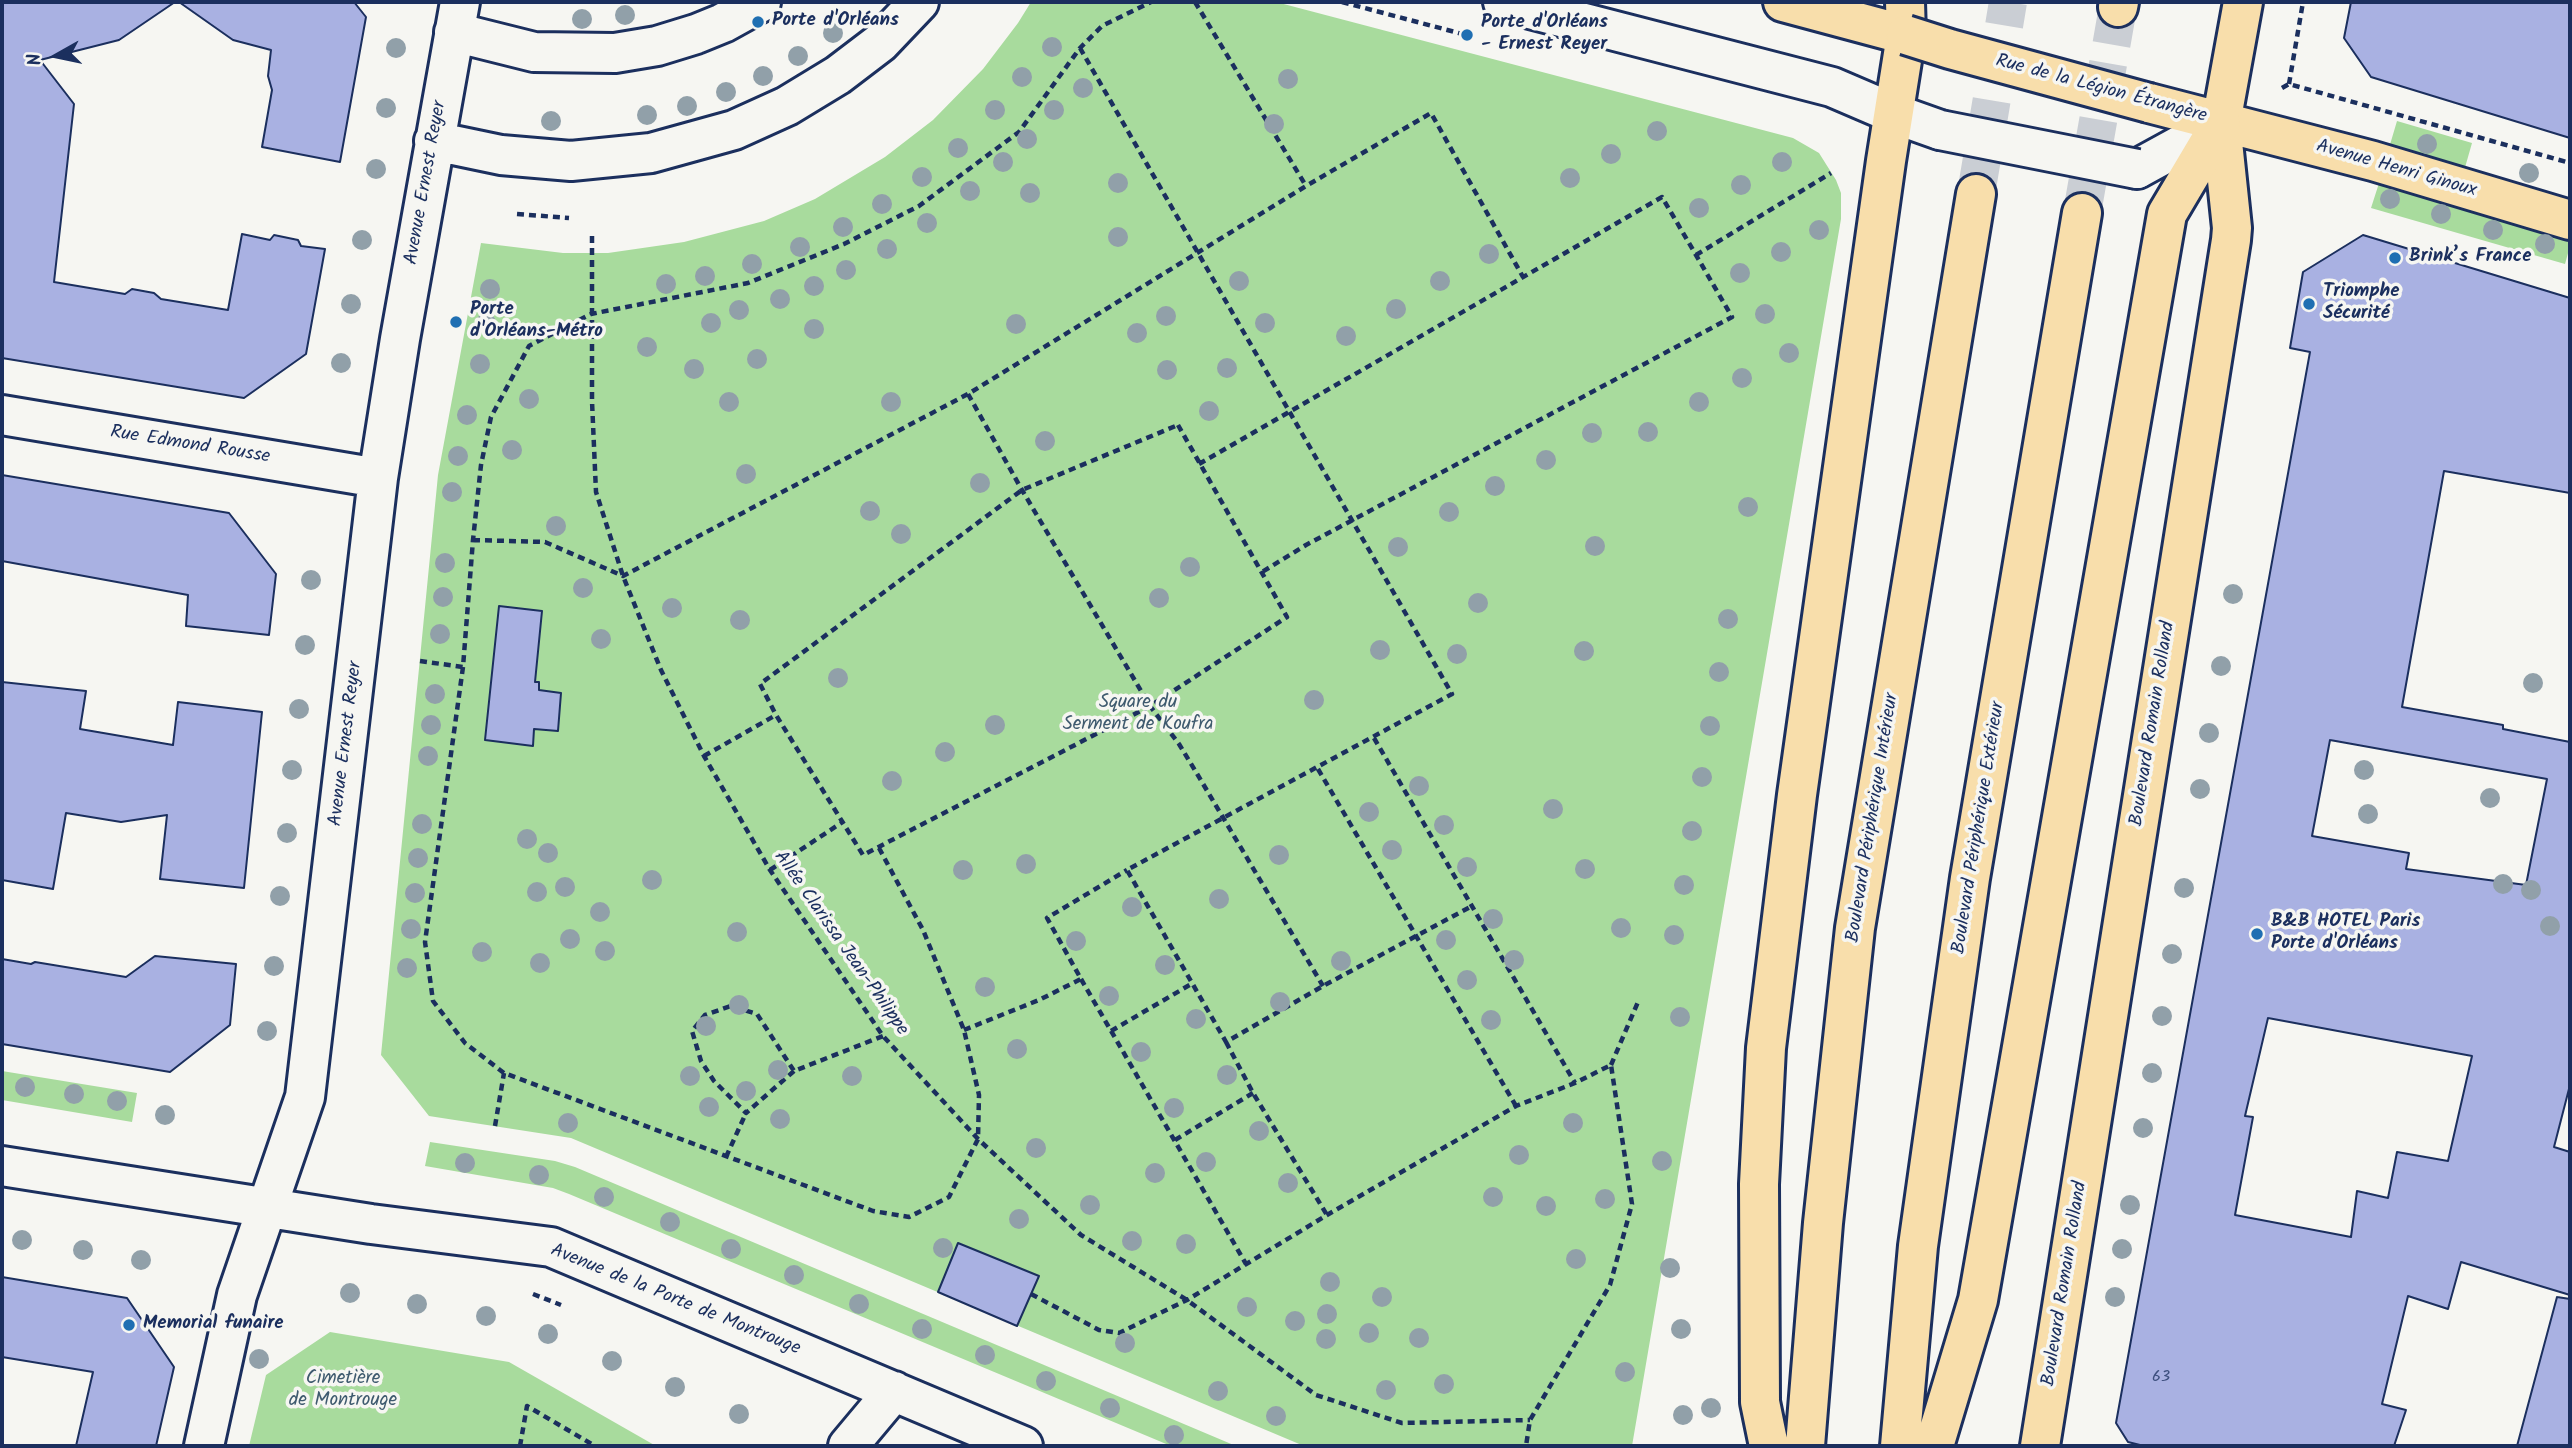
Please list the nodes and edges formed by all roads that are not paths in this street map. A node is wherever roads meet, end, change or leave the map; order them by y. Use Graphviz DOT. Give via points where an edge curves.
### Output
graph roads {
  1 [pos="761,2"];
  2 [pos="1503,2"];
  3 [pos="1783,2"];
  4 [pos="2243,2"];
  5 [pos="917,4"];
  6 [pos="457,17"];
  7 [pos="1906,18"];
  8 [pos="1895,114"];
  9 [pos="2221,123"];
  10 [pos="434,141"];
  11 [pos="1976,194"];
  12 [pos="2082,213"];
  13 [pos="2570,220"];
  14 [pos="2,415"];
  15 [pos="378,478"];
  16 [pos="2,1166"];
  17 [pos="269,1208"];
  18 [pos="894,1391"];
  19 [pos="204,1446"];
  20 [pos="848,1446"];
  21 [pos="1023,1446"];
  22 [pos="1769,1446"];
  23 [pos="1805,1446"];
  24 [pos="1900,1446"];
  25 [pos="1934,1446"];
  26 [pos="2040,1446"];
  1 -- 6 [label="street" via="696,34 615,53 534,52"];
  2 -- 8 [label="street, Rue de la Légion Étrangère" via="1832,87"];
  3 -- 7 [label="main road, Rue de la Légion Étrangère"];
  4 -- 9 [label="main road, Boulevard Romain Rolland"];
  5 -- 10 [label="street" via="880,43 838,75 787,106 734,130 651,153 571,161 500,155"];
  6 -- 10 [label="street, Avenue Ernest Reyer"];
  7 -- 8 [label="main road"];
  7 -- 9 [label="main road, Rue de la Légion Étrangère, bridge" via="1950,49"];
  8 -- 9 [label="street, Rue de la Légion Étrangère, bridge" via="1940,130 2137,169"];
  8 -- 22 [label="main road" via="1797,795 1766,1048 1759,1184 1760,1402"];
  9 -- 13 [label="main road, Avenue Henri Ginoux" via="2374,161"];
  9 -- 25 [label="main road" via="2167,214 1978,1300"];
  9 -- 26 [label="main road, Boulevard Romain Rolland" via="2232,228"];
  10 -- 15 [label="street, Avenue Ernest Reyer"];
  11 -- 23 [label="main road, Boulevard Périphérique Intérieur" via="1855,928 1823,1223"];
  12 -- 24 [label="main road, Boulevard Périphérique Extérieur" via="1970,878 1918,1246"];
  14 -- 15 [label="street, Rue Edmond Rousse"];
  15 -- 17 [label="street, Avenue Ernest Reyer" via="305,1097"];
  16 -- 17 [label="street, Avenue de la Porte de Montrouge"];
  17 -- 18 [label="street, Avenue de la Porte de Montrouge" via="551,1247"];
  17 -- 19 [label="street, Avenue Ernest Reyer" via="237,1295"];
  18 -- 20 [label="street"];
  18 -- 21 [label="street, Avenue de la Porte de Montrouge"];
}
